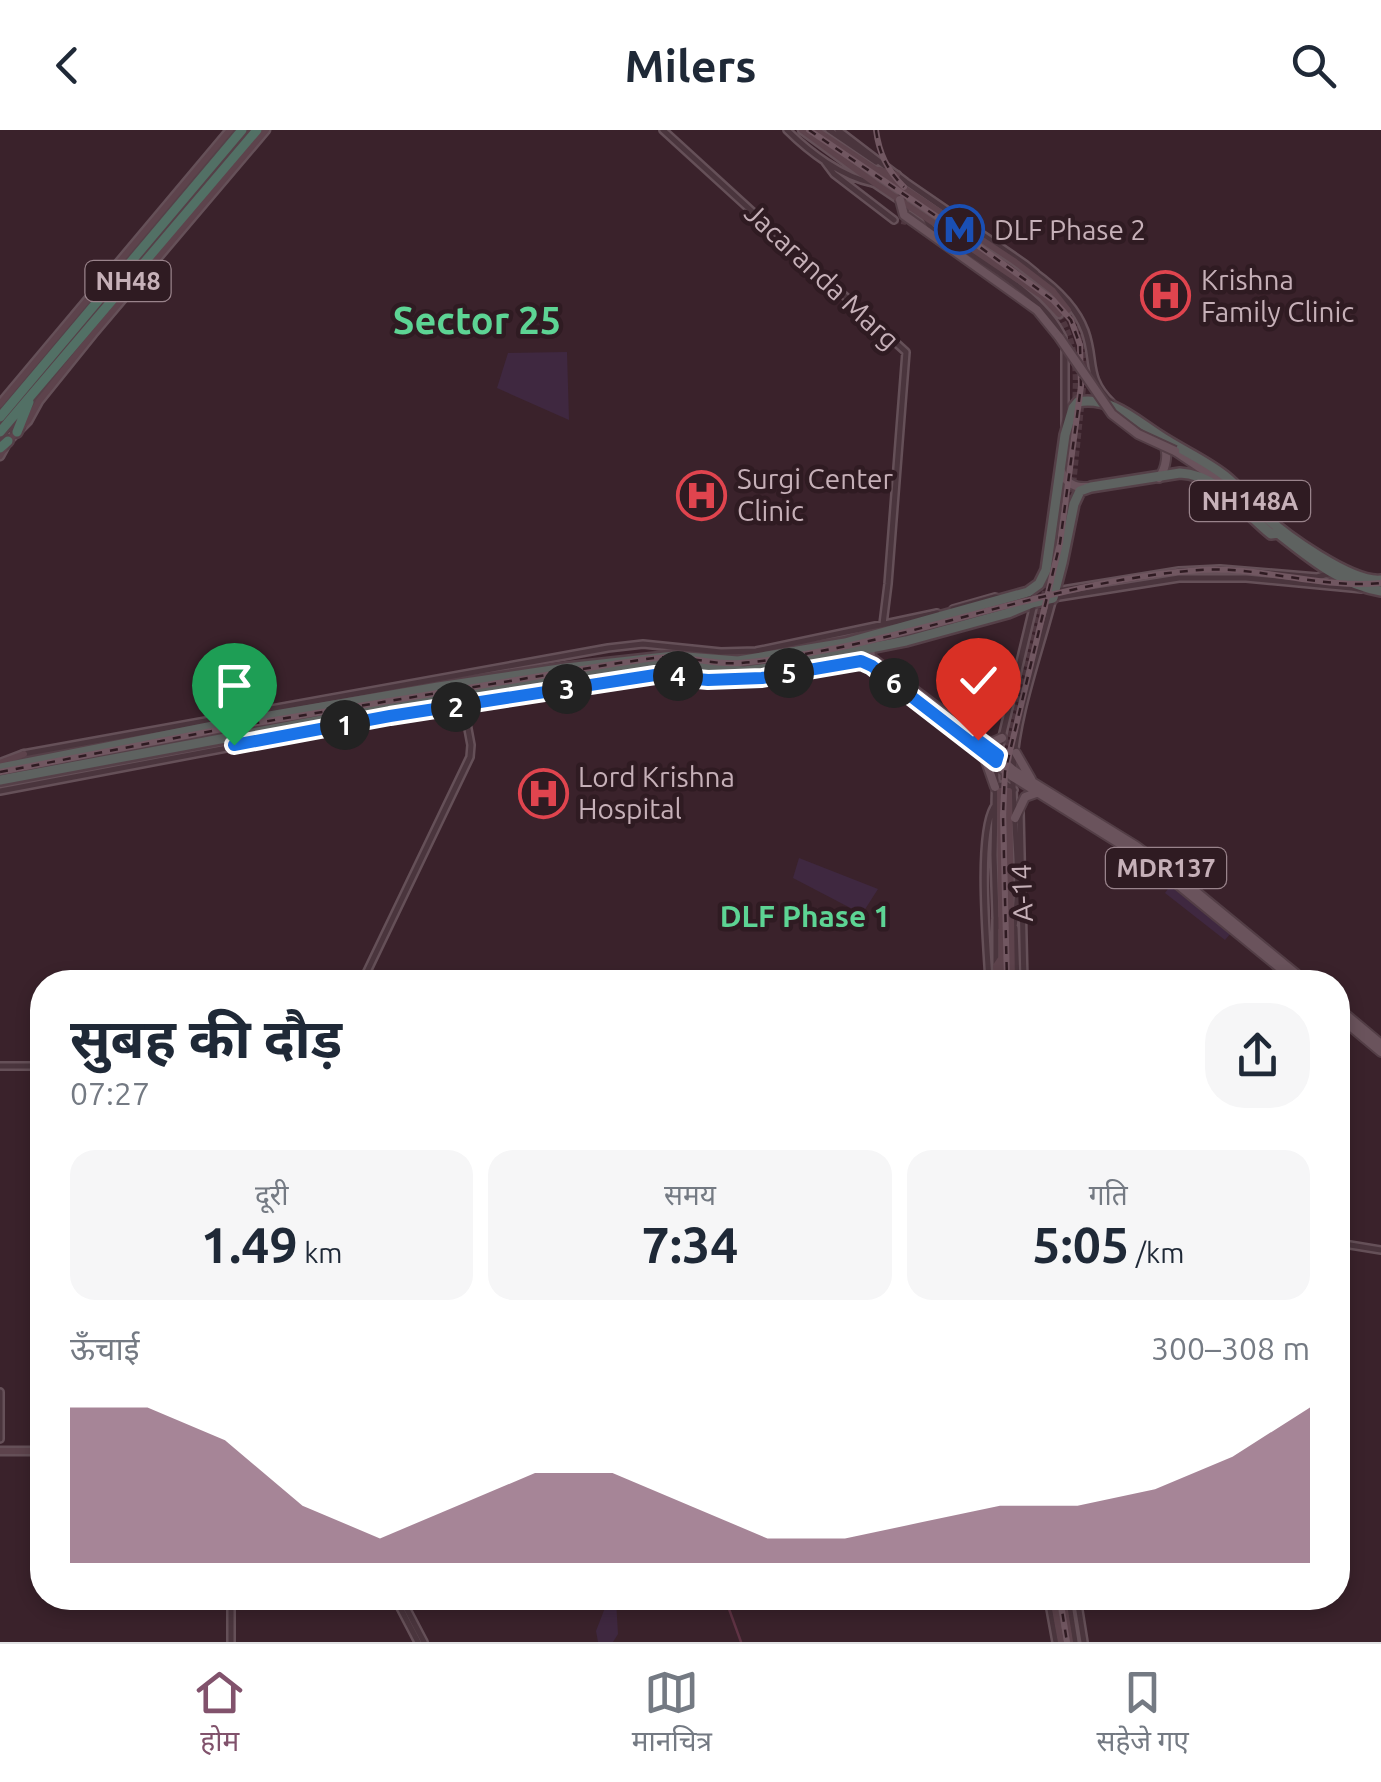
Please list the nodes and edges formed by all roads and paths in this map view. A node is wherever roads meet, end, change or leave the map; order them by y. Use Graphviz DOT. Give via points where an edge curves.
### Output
graph roads {
  1 [pos="230,130"];
  2 [pos="242,130"];
  3 [pos="257,130"];
  4 [pos="266,130"];
  5 [pos="664,130"];
  6 [pos="787,130"];
  7 [pos="802,130"];
  8 [pos="816,130"];
  9 [pos="829,130"];
  10 [pos="838,130"];
  11 [pos="824,159"];
  12 [pos="876,166"];
  13 [pos="897,175"];
  14 [pos="876,184"];
  15 [pos="900,200"];
  16 [pos="928,218"];
  17 [pos="894,220"];
  18 [pos="975,232"];
  19 [pos="1014,261"];
  20 [pos="1036,273"];
  21 [pos="1068,310"];
  22 [pos="1059,314"];
  23 [pos="32,395"];
  24 [pos="1,412"];
  25 [pos="1124,412"];
  26 [pos="0,432"];
  27 [pos="17,432"];
  28 [pos="1065,435"];
  29 [pos="1161,437"];
  30 [pos="4,445"];
  31 [pos="0,456"];
  32 [pos="1062,471"];
  33 [pos="1159,478"];
  34 [pos="1091,486"];
  35 [pos="1278,534"];
  36 [pos="1331,572"];
  37 [pos="1244,574"];
  38 [pos="1376,581"];
  39 [pos="1326,586"];
  40 [pos="1381,592"];
  41 [pos="1054,595"];
  42 [pos="1030,598"];
  43 [pos="1004,600"];
  44 [pos="1008,613"];
  45 [pos="886,628"];
  46 [pos="870,647"];
  47 [pos="837,654"];
  48 [pos="861,661"];
  49 [pos="572,662"];
  50 [pos="535,678"];
  51 [pos="371,695"];
  52 [pos="463,701"];
  53 [pos="344,720"];
  54 [pos="178,729"];
  55 [pos="1002,740"];
  56 [pos="980,741"];
  57 [pos="122,743"];
  58 [pos="76,748"];
  59 [pos="1017,748"];
  60 [pos="983,753"];
  61 [pos="24,754"];
  62 [pos="124,756"];
  63 [pos="997,759"];
  64 [pos="81,764"];
  65 [pos="1013,774"];
  66 [pos="1,775"];
  67 [pos="1037,788"];
  68 [pos="1005,790"];
  69 [pos="995,804"];
  70 [pos="1020,804"];
  71 [pos="1015,818"];
  72 [pos="1019,884"];
  73 [pos="996,916"];
  74 [pos="1015,920"];
  75 [pos="1002,929"];
  76 [pos="1012,938"];
  77 [pos="999,962"];
  78 [pos="368,970"];
  79 [pos="989,970"];
  80 [pos="999,970"];
  81 [pos="1015,970"];
  82 [pos="1016,970"];
  83 [pos="1016,970"];
  84 [pos="1283,970"];
  85 [pos="1291,970"];
  86 [pos="1350,1022"];
  87 [pos="1381,1048"];
  88 [pos="0,1066"];
  89 [pos="30,1066"];
  90 [pos="1350,1245"];
  91 [pos="1381,1250"];
  92 [pos="0,1392"];
  93 [pos="0,1439"];
  94 [pos="30,1450"];
  95 [pos="0,1451"];
  96 [pos="231,1610"];
  97 [pos="404,1610"];
  98 [pos="1052,1610"];
  99 [pos="1067,1610"];
  100 [pos="1079,1610"];
  101 [pos="232,1642"];
  102 [pos="421,1642"];
  103 [pos="1058,1642"];
  104 [pos="1073,1642"];
  105 [pos="1084,1642"];
  1 -- 24 [label="main road"];
  2 -- 24 [label="highway, NH48"];
  3 -- 23 [label="highway, NH48"];
  4 -- 27 [label="main road"];
  5 -- 45 [label="street, Jacaranda Marg" via="906,352"];
  6 -- 11 [label="street"];
  7 -- 14 [label="main road"];
  8 -- 12 [label="main road"];
  9 -- 12 [label="street"];
  10 -- 13 [label="street"];
  11 -- 14 [label="street"];
  11 -- 17 [label="street"];
  12 -- 13 [label="main road"];
  12 -- 18 [label="main road"];
  13 -- 18 [label="street"];
  14 -- 15 [label="main road"];
  15 -- 16 [label="main road"];
  15 -- 35 [label="main road, bridge" via="904,215 1037,310 1112,414 1224,484"];
  16 -- 22 [label="main road"];
  16 -- 28 [label="street" via="931,228 1036,302 1061,333"];
  18 -- 19 [label="main road"];
  18 -- 20 [label="street"];
  19 -- 20 [label="street"];
  19 -- 21 [label="main road"];
  20 -- 25 [label="street" via="1073,308 1094,378"];
  23 -- 26 [label="highway, NH48"];
  23 -- 27 [label="highway"];
  25 -- 28 [label="highway, NH148A" via="1098,400 1078,402"];
  25 -- 29 [label="highway, NH148A"];
  27 -- 30 [label="main road"];
  28 -- 32 [label="highway"];
  29 -- 33 [label="main road" via="1166,457"];
  29 -- 36 [label="highway, NH148A" via="1229,479"];
  30 -- 31 [label="main road"];
  32 -- 34 [label="main road" via="1078,488"];
  32 -- 42 [label="highway" via="1046,570"];
  33 -- 34 [label="highway, NH148A"];
  33 -- 35 [label="highway, NH148A" via="1200,476"];
  34 -- 41 [label="highway" via="1074,504"];
  35 -- 36 [label="highway, NH148A"];
  36 -- 37 [label="street"];
  36 -- 38 [label="highway, NH148A"];
  36 -- 39 [label="street"];
  37 -- 39 [label="street"];
  37 -- 41 [label="street" via="1180,571"];
  38 -- 39 [label="street"];
  38 -- 40 [label="highway, NH148A"];
  41 -- 42 [label="highway"];
  41 -- 59 [label="street"];
  42 -- 43 [label="highway"];
  42 -- 44 [label="highway"];
  42 -- 55 [label="street" via="1031,620"];
  43 -- 44 [label="main road" via="1013,602"];
  43 -- 45 [label="highway"];
  44 -- 46 [label="highway"];
  45 -- 49 [label="highway" via="845,643 738,661 674,656"];
  46 -- 47 [label="highway"];
  46 -- 56 [label="main road" via="871,658"];
  47 -- 48 [label="main road"];
  47 -- 50 [label="highway" via="744,671 666,664"];
  48 -- 52 [label="street" via="762,678 655,675"];
  48 -- 60 [label="main road"];
  49 -- 50 [label="highway"];
  49 -- 51 [label="street"];
  50 -- 51 [label="highway"];
  50 -- 52 [label="highway"];
  51 -- 54 [label="highway"];
  52 -- 53 [label="highway"];
  52 -- 78 [label="street" via="469,758"];
  53 -- 62 [label="highway"];
  53 -- 66 [label="street" via="30,785"];
  54 -- 57 [label="highway"];
  54 -- 58 [label="street"];
  55 -- 56 [label="main road"];
  55 -- 59 [label="street"];
  55 -- 63 [label="street"];
  56 -- 63 [label="main road"];
  57 -- 58 [label="highway"];
  57 -- 62 [label="highway"];
  58 -- 61 [label="street"];
  58 -- 64 [label="highway"];
  58 -- 66 [label="highway"];
  59 -- 65 [label="street"];
  59 -- 67 [label="main road"];
  60 -- 63 [label="main road"];
  60 -- 68 [label="main road"];
  61 -- 66 [label="main road"];
  62 -- 64 [label="highway"];
  63 -- 65 [label="main road, MDR137"];
  63 -- 68 [label="street"];
  64 -- 66 [label="highway"];
  65 -- 67 [label="main road, MDR137"];
  65 -- 68 [label="street"];
  67 -- 70 [label="main road"];
  67 -- 84 [label="main road, MDR137" via="1154,865"];
  67 -- 85 [label="main road, MDR137" via="1151,856"];
  68 -- 69 [label="street"];
  68 -- 71 [label="street"];
  68 -- 75 [label="main road"];
  68 -- 76 [label="main road"];
  69 -- 73 [label="street"];
  69 -- 79 [label="street" via="985,855"];
  70 -- 71 [label="main road"];
  70 -- 72 [label="street, A-14"];
  71 -- 72 [label="street"];
  72 -- 74 [label="street"];
  72 -- 82 [label="street, A-14"];
  73 -- 75 [label="street"];
  73 -- 77 [label="street"];
  74 -- 76 [label="street"];
  74 -- 83 [label="street"];
  75 -- 77 [label="main road"];
  76 -- 81 [label="main road"];
  77 -- 80 [label="main road"];
  86 -- 87 [label="main road"];
  88 -- 89 [label="street"];
  90 -- 91 [label="street"];
  92 -- 93 [label="street"];
  94 -- 95 [label="main road"];
  96 -- 101 [label="street"];
  97 -- 102 [label="street"];
  98 -- 103 [label="main road"];
  99 -- 104 [label="main road"];
  100 -- 105 [label="street"];
}
